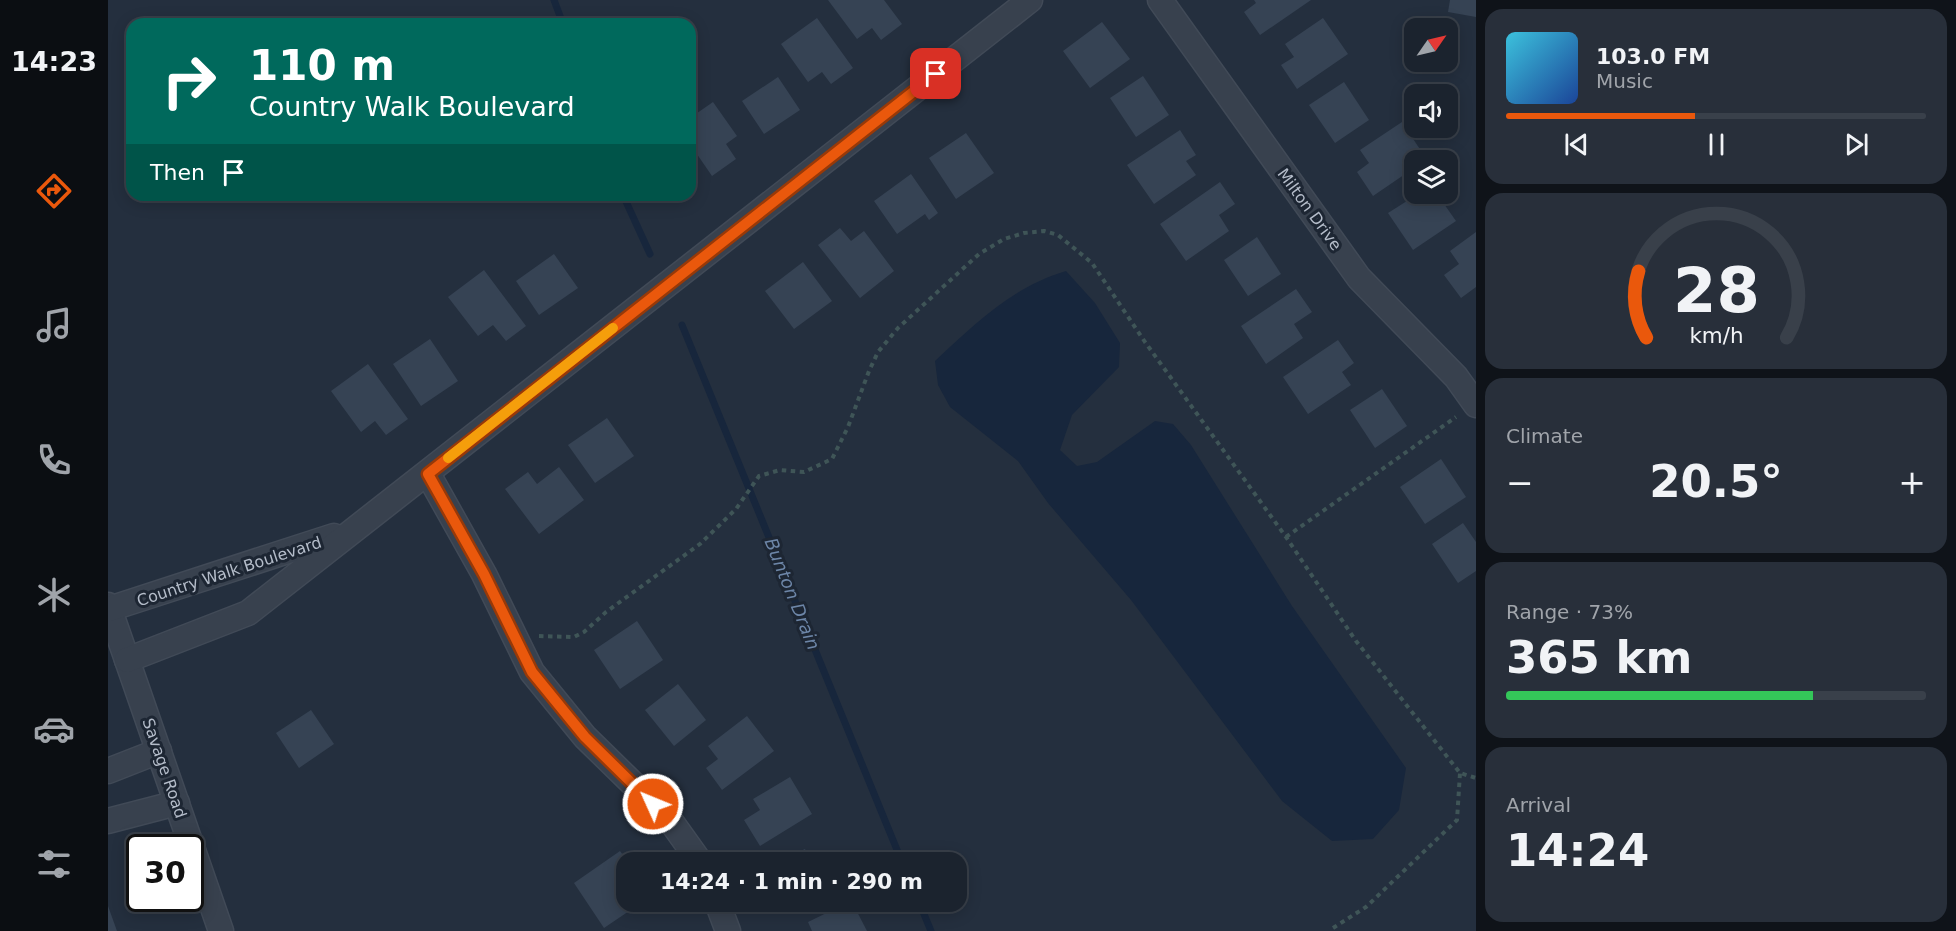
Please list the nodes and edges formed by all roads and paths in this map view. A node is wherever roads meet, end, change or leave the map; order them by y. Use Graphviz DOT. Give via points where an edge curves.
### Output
graph roads {
  1 [pos="1030,0"];
  2 [pos="1160,0"];
  3 [pos="1470,408"];
  4 [pos="428,474"];
  5 [pos="348,532"];
  6 [pos="1286,537"];
  7 [pos="109,607"];
  8 [pos="532,636"];
  9 [pos="127,660"];
  10 [pos="159,752"];
  11 [pos="108,771"];
  12 [pos="1460,773"];
  13 [pos="1476,778"];
  14 [pos="177,803"];
  15 [pos="108,821"];
  16 [pos="693,852"];
  17 [pos="721,912"];
  18 [pos="1333,928"];
  19 [pos="221,931"];
  20 [pos="728,931"];
  1 -- 4 [label="street, Country Walk Boulevard"];
  2 -- 3 [label="street, Milton Drive" via="1359,278 1456,377"];
  3 -- 6 [label="path"];
  4 -- 5 [label="street, Country Walk Boulevard"];
  4 -- 16 [label="street" via="484,574 532,672 585,737 670,820"];
  5 -- 7 [label="street, Country Walk Boulevard"];
  5 -- 9 [label="street, Country Walk Boulevard" via="248,613"];
  6 -- 8 [label="path" via="1092,263 1058,235 1044,231 1024,233 1004,239 980,254 898,328 878,352 832,459 804,472 780,470 759,476 736,509 700,544 584,632 574,637"];
  6 -- 12 [label="path" via="1356,641"];
  7 -- 9 [label="street, Savage Road"];
  9 -- 10 [label="street, Savage Road"];
  10 -- 11 [label="street"];
  10 -- 14 [label="street, Savage Road"];
  12 -- 13 [label="path"];
  12 -- 18 [label="path" via="1457,820 1366,907"];
  14 -- 15 [label="street"];
  14 -- 19 [label="street, Savage Road"];
  17 -- 20 [label="street"];
}
